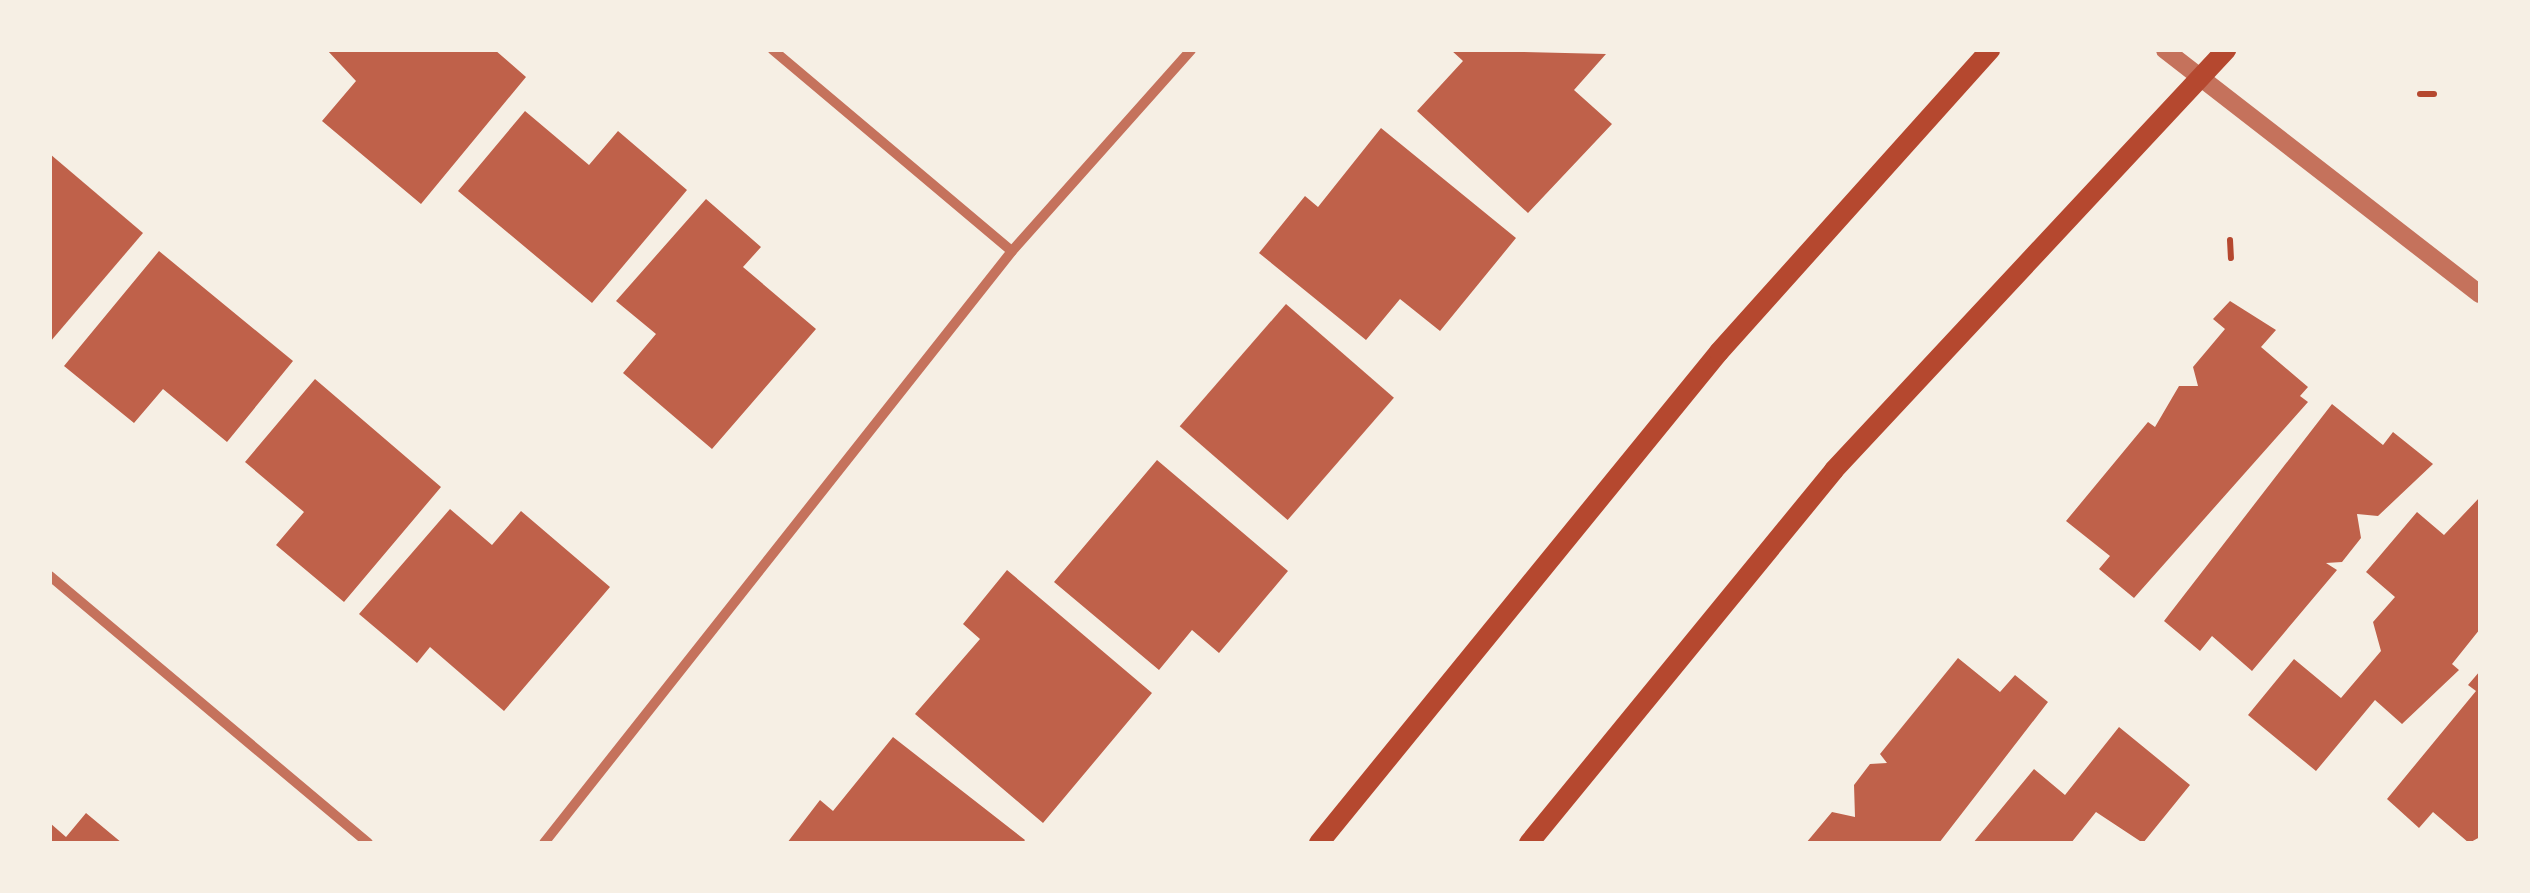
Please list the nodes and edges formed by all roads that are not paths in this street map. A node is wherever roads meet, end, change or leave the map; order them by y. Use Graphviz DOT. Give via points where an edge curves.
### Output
graph roads {
  1 [pos="773,50"];
  2 [pos="1191,50"];
  3 [pos="1990,50"];
  4 [pos="2165,50"];
  5 [pos="2226,50"];
  6 [pos="2198,74"];
  7 [pos="1012,252"];
  8 [pos="2480,294"];
  9 [pos="50,576"];
  10 [pos="368,843"];
  11 [pos="544,843"];
  12 [pos="1319,843"];
  13 [pos="1529,843"];
  1 -- 7 [label="street"];
  2 -- 7 [label="street"];
  3 -- 12 [label="main road" via="1719,352"];
  4 -- 6 [label="street"];
  5 -- 6 [label="main road"];
  6 -- 8 [label="street"];
  6 -- 13 [label="main road" via="1834,470"];
  7 -- 11 [label="street"];
  9 -- 10 [label="street"];
}
